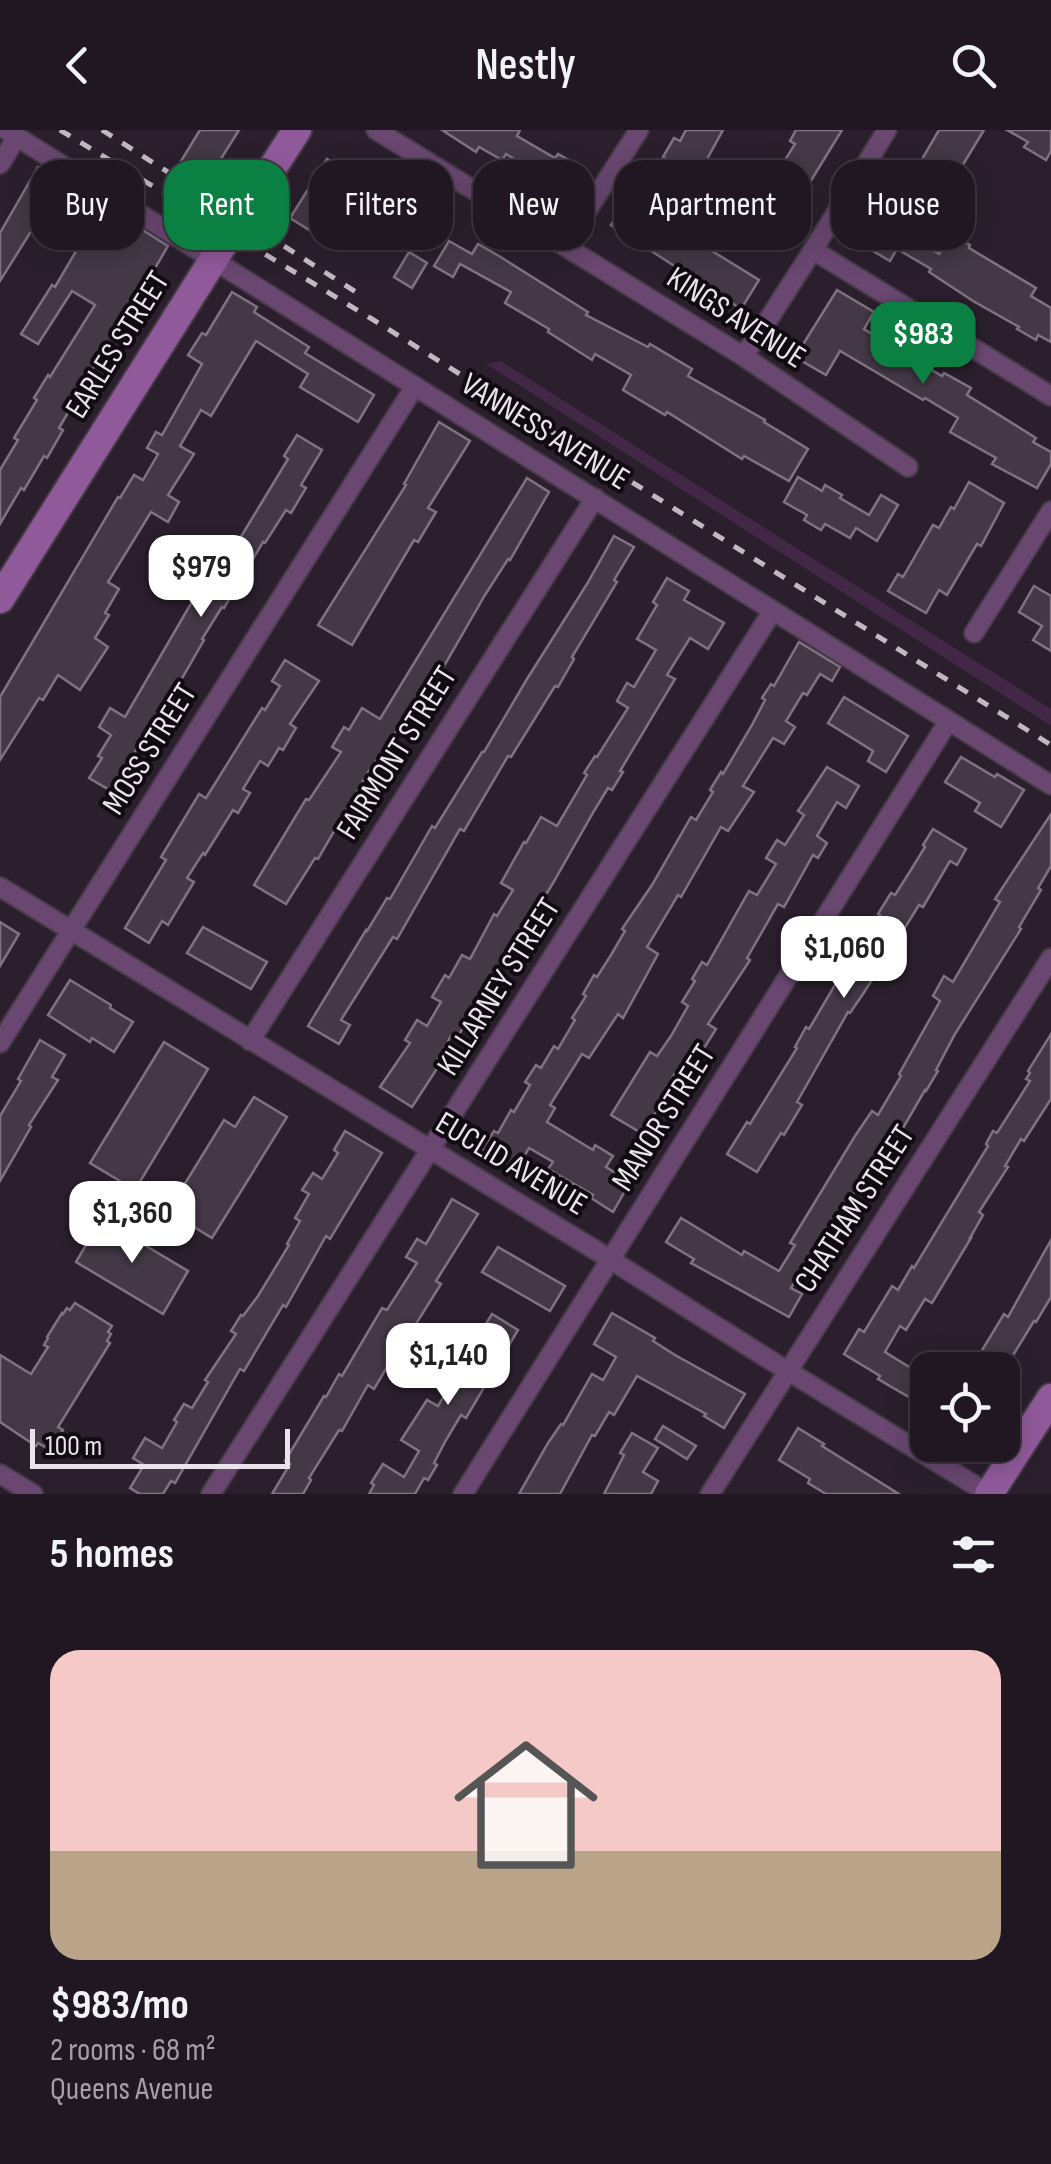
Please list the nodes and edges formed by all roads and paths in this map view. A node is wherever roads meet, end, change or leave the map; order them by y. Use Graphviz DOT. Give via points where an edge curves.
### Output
graph roads {
  1 [pos="297,130"];
  2 [pos="376,130"];
  3 [pos="639,130"];
  4 [pos="887,130"];
  5 [pos="12,133"];
  6 [pos="278,160"];
  7 [pos="0,164"];
  8 [pos="473,189"];
  9 [pos="594,201"];
  10 [pos="164,217"];
  11 [pos="220,250"];
  12 [pos="222,250"];
  13 [pos="574,250"];
  14 [pos="813,250"];
  15 [pos="743,356"];
  16 [pos="415,386"];
  17 [pos="1051,396"];
  18 [pos="908,466"];
  19 [pos="595,498"];
  20 [pos="1051,511"];
  21 [pos="1034,539"];
  22 [pos="1051,550"];
  23 [pos="0,599"];
  24 [pos="772,612"];
  25 [pos="974,633"];
  26 [pos="948,722"];
  27 [pos="1051,785"];
  28 [pos="0,887"];
  29 [pos="70,931"];
  30 [pos="1051,958"];
  31 [pos="250,1041"];
  32 [pos="0,1043"];
  33 [pos="430,1151"];
  34 [pos="610,1260"];
  35 [pos="787,1371"];
  36 [pos="1051,1398"];
  37 [pos="0,1474"];
  38 [pos="28,1493"];
  39 [pos="211,1494"];
  40 [pos="463,1494"];
  41 [pos="710,1494"];
  42 [pos="989,1494"];
  1 -- 6 [label="street, EARLES STREET, bridge"];
  2 -- 8 [label="street, KINGS AVENUE"];
  3 -- 9 [label="street"];
  4 -- 14 [label="street"];
  5 -- 7 [label="street"];
  5 -- 10 [label="street, VANNESS AVENUE"];
  11 -- 23 [label="street, EARLES STREET"];
  12 -- 16 [label="street, VANNESS AVENUE"];
  13 -- 15 [label="street, KINGS AVENUE"];
  14 -- 15 [label="street"];
  14 -- 17 [label="street"];
  15 -- 18 [label="street, KINGS AVENUE"];
  16 -- 19 [label="street, VANNESS AVENUE"];
  16 -- 29 [label="street, MOSS STREET"];
  19 -- 24 [label="street, VANNESS AVENUE"];
  19 -- 31 [label="street, FAIRMONT STREET"];
  20 -- 21 [label="street"];
  21 -- 22 [label="street"];
  21 -- 25 [label="street"];
  24 -- 26 [label="street, VANNESS AVENUE"];
  24 -- 33 [label="street, KILLARNEY STREET"];
  26 -- 27 [label="street, VANNESS AVENUE"];
  26 -- 34 [label="street, MANOR STREET"];
  28 -- 29 [label="street, EUCLID AVENUE"];
  29 -- 31 [label="street, EUCLID AVENUE"];
  29 -- 32 [label="street, MOSS STREET"];
  30 -- 35 [label="street, CHATHAM STREET"];
  31 -- 33 [label="street, EUCLID AVENUE"];
  33 -- 34 [label="street, EUCLID AVENUE"];
  33 -- 39 [label="street, KILLARNEY STREET"];
  34 -- 35 [label="street, EUCLID AVENUE"];
  34 -- 40 [label="street, MANOR STREET"];
  35 -- 41 [label="street, CHATHAM STREET"];
  35 -- 42 [label="street, EUCLID AVENUE"];
  36 -- 42 [label="street"];
  37 -- 38 [label="street"];
}
